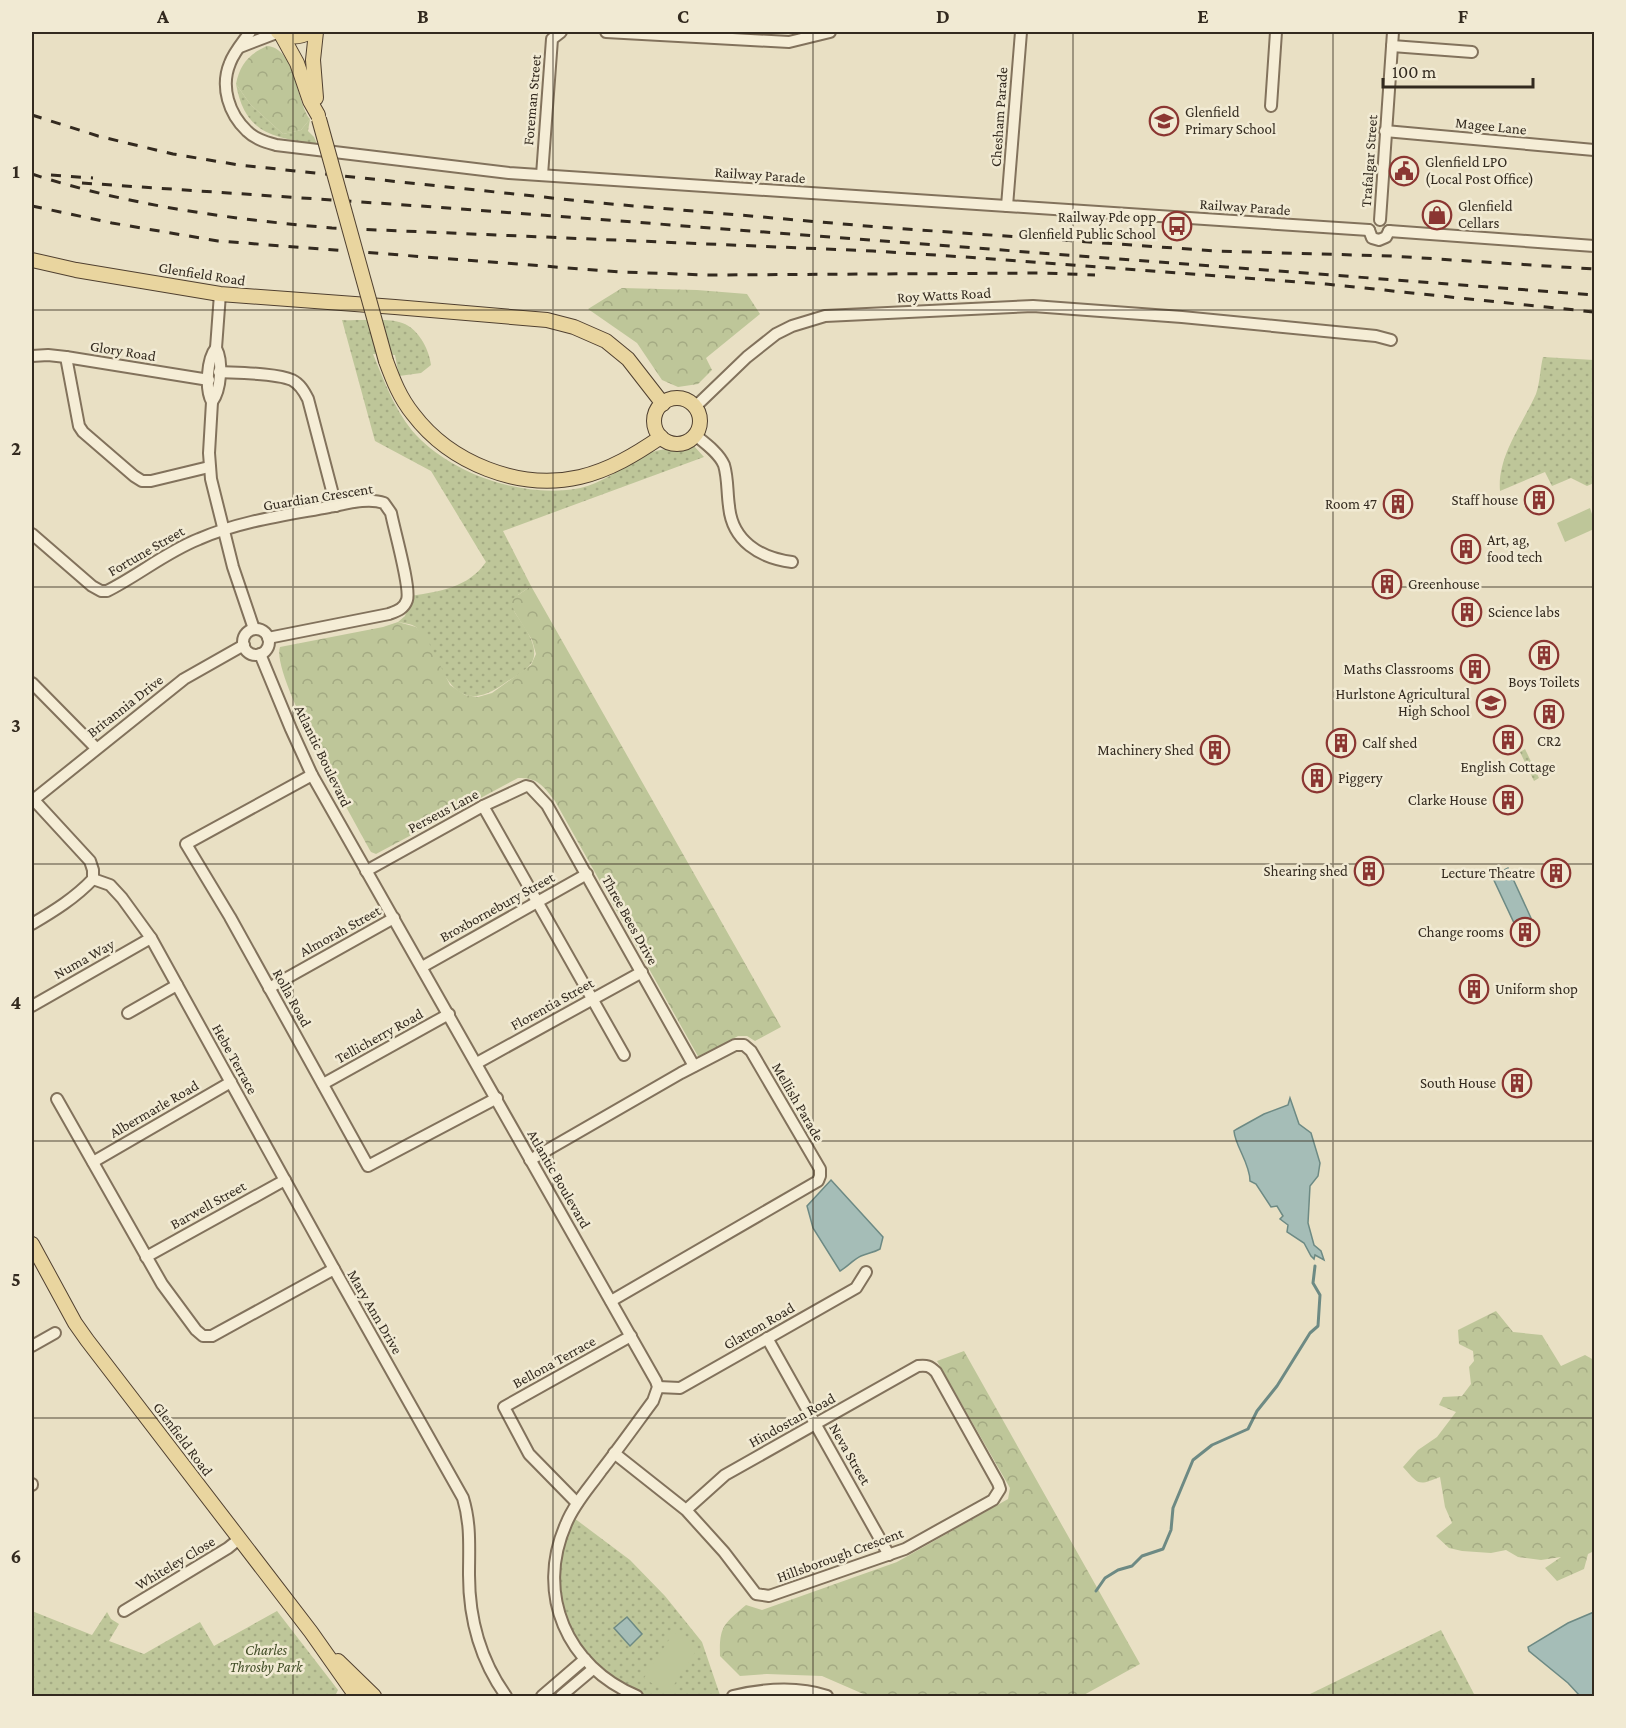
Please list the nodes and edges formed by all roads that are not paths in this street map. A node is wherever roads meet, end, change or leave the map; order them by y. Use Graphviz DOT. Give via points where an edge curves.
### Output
graph roads {
  1 [pos="250,32"];
  2 [pos="310,32"];
  3 [pos="316,32"];
  4 [pos="561,32"];
  5 [pos="606,32"];
  6 [pos="611,32"];
  7 [pos="830,32"];
  8 [pos="1021,32"];
  9 [pos="1276,32"];
  10 [pos="1393,32"];
  11 [pos="279,33"];
  12 [pos="735,35"];
  13 [pos="1392,46"];
  14 [pos="238,48"];
  15 [pos="1472,52"];
  16 [pos="1271,106"];
  17 [pos="319,117"];
  18 [pos="1385,131"];
  19 [pos="1594,150"];
  20 [pos="542,175"];
  21 [pos="1007,206"];
  22 [pos="1380,220"];
  23 [pos="1369,230"];
  24 [pos="1389,231"];
  25 [pos="1594,246"];
  26 [pos="32,260"];
  27 [pos="220,294"];
  28 [pos="1391,340"];
  29 [pos="216,348"];
  30 [pos="32,356"];
  31 [pos="66,357"];
  32 [pos="219,372"];
  33 [pos="209,380"];
  34 [pos="212,402"];
  35 [pos="663,404"];
  36 [pos="695,407"];
  37 [pos="695,435"];
  38 [pos="661,437"];
  39 [pos="209,467"];
  40 [pos="336,506"];
  41 [pos="224,531"];
  42 [pos="32,534"];
  43 [pos="792,562"];
  44 [pos="254,629"];
  45 [pos="268,638"];
  46 [pos="244,645"];
  47 [pos="260,654"];
  48 [pos="32,683"];
  49 [pos="96,748"];
  50 [pos="312,775"];
  51 [pos="535,792"];
  52 [pos="32,799"];
  53 [pos="483,806"];
  54 [pos="366,871"];
  55 [pos="587,874"];
  56 [pos="93,879"];
  57 [pos="537,902"];
  58 [pos="394,918"];
  59 [pos="32,924"];
  60 [pos="151,938"];
  61 [pos="422,967"];
  62 [pos="642,972"];
  63 [pos="177,985"];
  64 [pos="269,988"];
  65 [pos="592,999"];
  66 [pos="32,1006"];
  67 [pos="128,1013"];
  68 [pos="449,1014"];
  69 [pos="624,1055"];
  70 [pos="477,1063"];
  71 [pos="694,1066"];
  72 [pos="231,1082"];
  73 [pos="323,1084"];
  74 [pos="496,1098"];
  75 [pos="57,1099"];
  76 [pos="530,1160"];
  77 [pos="93,1162"];
  78 [pos="285,1180"];
  79 [pos="32,1244"];
  80 [pos="146,1257"];
  81 [pos="334,1269"];
  82 [pos="866,1272"];
  83 [pos="611,1301"];
  84 [pos="55,1333"];
  85 [pos="631,1335"];
  86 [pos="767,1338"];
  87 [pos="32,1346"];
  88 [pos="918,1366"];
  89 [pos="658,1388"];
  90 [pos="815,1424"];
  91 [pos="614,1453"];
  92 [pos="577,1503"];
  93 [pos="686,1510"];
  94 [pos="239,1539"];
  95 [pos="889,1555"];
  96 [pos="124,1611"];
  97 [pos="321,1646"];
  98 [pos="585,1659"];
  99 [pos="593,1669"];
  100 [pos="763,1694"];
  101 [pos="356,1696"];
  102 [pos="374,1696"];
  103 [pos="506,1696"];
  104 [pos="543,1696"];
  105 [pos="561,1696"];
  106 [pos="637,1696"];
  107 [pos="733,1696"];
  108 [pos="827,1696"];
  1 -- 14 [label="street, Railway Parade"];
  2 -- 11 [label="main road" via="296,37"];
  3 -- 17 [label="main road" via="313,71"];
  4 -- 20 [label="street, Foreman Street" via="552,39"];
  5 -- 6 [label="street"];
  6 -- 12 [label="street"];
  7 -- 12 [label="street" via="789,42"];
  8 -- 21 [label="street, Chesham Parade"];
  9 -- 16 [label="street"];
  10 -- 13 [label="street, Trafalgar Street"];
  11 -- 14 [label="street"];
  11 -- 17 [label="main road" via="297,63"];
  13 -- 15 [label="street"];
  13 -- 18 [label="street, Trafalgar Street"];
  14 -- 20 [label="street, Railway Parade" via="226,75 227,98 238,120 261,140 306,150"];
  17 -- 38 [label="main road, bridge" via="386,361 401,398 428,432 465,459 505,475 544,480 578,477 615,465"];
  18 -- 19 [label="street, Magee Lane"];
  18 -- 22 [label="street, Trafalgar Street"];
  20 -- 21 [label="street, Railway Parade"];
  21 -- 23 [label="street, Railway Parade"];
  22 -- 23 [label="street" via="1372,223"];
  22 -- 24 [label="street" via="1388,225"];
  23 -- 24 [label="street" via="1372,238 1379,240"];
  24 -- 25 [label="street"];
  26 -- 27 [label="main road, Glenfield Road"];
  27 -- 29 [label="street"];
  27 -- 35 [label="main road, Glenfield Road" via="547,320 606,341 639,370"];
  28 -- 36 [label="street, Roy Watts Road" via="1182,317 1033,306 825,316 792,326 768,339"];
  29 -- 32 [label="street"];
  29 -- 33 [label="street" via="211,355"];
  30 -- 31 [label="street, Glory Road"];
  31 -- 33 [label="street, Glory Road"];
  31 -- 39 [label="street" via="79,426 134,476 152,481"];
  32 -- 34 [label="street" via="217,395"];
  32 -- 40 [label="street" via="282,377 303,388"];
  33 -- 34 [label="street" via="208,395"];
  34 -- 39 [label="street"];
  35 -- 36 [label="main road" via="679,398"];
  35 -- 38 [label="main road" via="655,419"];
  36 -- 37 [label="main road" via="700,423"];
  37 -- 38 [label="main road" via="680,444"];
  37 -- 43 [label="street" via="723,463 729,508 740,536 763,555"];
  39 -- 41 [label="street"];
  40 -- 41 [label="street, Guardian Crescent"];
  40 -- 45 [label="street, Guardian Crescent" via="378,500 388,507 408,590 406,604 389,614"];
  41 -- 42 [label="street, Fortune Street" via="200,538 101,591"];
  41 -- 44 [label="street"];
  44 -- 45 [label="street"];
  44 -- 46 [label="street" via="246,635"];
  45 -- 47 [label="street" via="268,648"];
  46 -- 47 [label="street" via="250,653"];
  46 -- 49 [label="street, Britannia Drive" via="184,680"];
  47 -- 50 [label="street, Atlantic Boulevard"];
  48 -- 49 [label="street"];
  49 -- 52 [label="street, Britannia Drive"];
  50 -- 54 [label="street, Atlantic Boulevard"];
  50 -- 64 [label="street, Rolla Road" via="186,844"];
  51 -- 53 [label="street, Perseus Lane" via="526,786"];
  51 -- 55 [label="street, Three Bees Drive" via="547,805"];
  52 -- 56 [label="street" via="90,861"];
  53 -- 54 [label="street, Perseus Lane"];
  53 -- 57 [label="street"];
  54 -- 58 [label="street, Atlantic Boulevard"];
  55 -- 57 [label="street, Broxbornebury Street"];
  55 -- 62 [label="street, Three Bees Drive"];
  56 -- 59 [label="street" via="61,907"];
  56 -- 60 [label="street, Hebe Terrace" via="110,885"];
  57 -- 61 [label="street, Broxbornebury Street"];
  57 -- 65 [label="street"];
  58 -- 61 [label="street, Atlantic Boulevard"];
  58 -- 64 [label="street, Almorah Street"];
  60 -- 63 [label="street, Hebe Terrace"];
  60 -- 66 [label="street, Numa Way"];
  61 -- 68 [label="street, Atlantic Boulevard"];
  62 -- 65 [label="street, Florentia Street"];
  62 -- 71 [label="street, Three Bees Drive"];
  63 -- 67 [label="street"];
  63 -- 72 [label="street, Hebe Terrace"];
  64 -- 73 [label="street, Rolla Road"];
  65 -- 69 [label="street"];
  65 -- 70 [label="street, Florentia Street"];
  68 -- 70 [label="street, Atlantic Boulevard"];
  68 -- 73 [label="street, Tellicherry Road"];
  70 -- 74 [label="street, Atlantic Boulevard"];
  71 -- 76 [label="street, Mellish Parade"];
  71 -- 83 [label="street, Mellish Parade" via="735,1045 751,1050 820,1169 820,1176 818,1181"];
  72 -- 77 [label="street, Albermarle Road"];
  72 -- 78 [label="street, Hebe Terrace"];
  73 -- 74 [label="street, Rolla Road" via="368,1166"];
  74 -- 76 [label="street, Atlantic Boulevard"];
  75 -- 77 [label="street, Mary Ann Drive"];
  76 -- 83 [label="street, Atlantic Boulevard"];
  77 -- 80 [label="street, Mary Ann Drive"];
  78 -- 80 [label="street, Barwell Street"];
  78 -- 81 [label="street, Hebe Terrace"];
  79 -- 94 [label="main road, Glenfield Road" via="87,1341"];
  80 -- 81 [label="street, Mary Ann Drive" via="196,1330 212,1336"];
  81 -- 103 [label="street, Mary Ann Drive" via="463,1498 468,1515 474,1627 487,1664"];
  82 -- 86 [label="street, Glatton Road" via="856,1288"];
  83 -- 85 [label="street, Atlantic Boulevard"];
  84 -- 87 [label="street"];
  85 -- 89 [label="street, Atlantic Boulevard"];
  85 -- 92 [label="street, Bellona Terrace" via="504,1407 529,1454"];
  86 -- 89 [label="street, Glatton Road" via="680,1388"];
  86 -- 90 [label="street, Neva Street"];
  88 -- 90 [label="street, Hindostan Road"];
  88 -- 95 [label="street, Hillsborough Crescent" via="930,1366 936,1372 999,1489 993,1500"];
  89 -- 91 [label="street" via="653,1401"];
  90 -- 93 [label="street, Hindostan Road" via="724,1475"];
  90 -- 95 [label="street, Neva Street"];
  91 -- 92 [label="street"];
  91 -- 93 [label="street, Hillsborough Crescent"];
  92 -- 98 [label="street" via="557,1550 554,1579 561,1622"];
  93 -- 95 [label="street, Hillsborough Crescent" via="756,1594 763,1597"];
  94 -- 96 [label="street, Whiteley Close"];
  94 -- 97 [label="main road, Glenfield Road"];
  97 -- 101 [label="main road, Glenfield Road"];
  97 -- 102 [label="main road, Glenfield Road"];
  98 -- 99 [label="street"];
  98 -- 104 [label="street"];
  99 -- 105 [label="street"];
  99 -- 106 [label="street"];
  100 -- 107 [label="street"];
  100 -- 108 [label="street" via="794,1690"];
}
